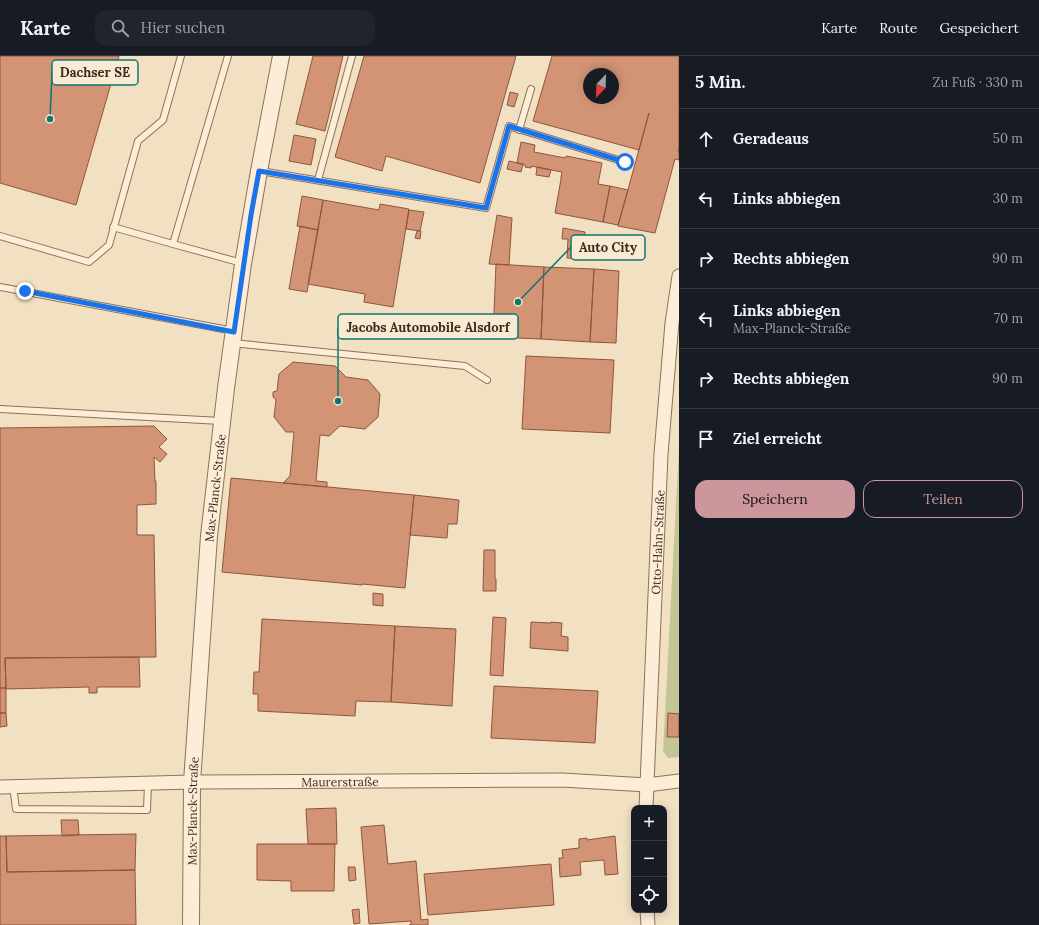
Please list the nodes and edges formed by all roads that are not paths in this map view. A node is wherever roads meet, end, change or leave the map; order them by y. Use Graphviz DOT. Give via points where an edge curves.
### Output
graph roads {
  1 [pos="181,56"];
  2 [pos="228,56"];
  3 [pos="281,56"];
  4 [pos="352,56"];
  5 [pos="531,89"];
  6 [pos="519,130"];
  7 [pos="625,162"];
  8 [pos="259,171"];
  9 [pos="318,180"];
  10 [pos="113,228"];
  11 [pos="0,236"];
  12 [pos="173,244"];
  13 [pos="243,264"];
  14 [pos="679,276"];
  15 [pos="0,287"];
  16 [pos="233,338"];
  17 [pos="674,345"];
  18 [pos="487,380"];
  19 [pos="0,408"];
  20 [pos="222,421"];
  21 [pos="679,781"];
  22 [pos="192,782"];
  23 [pos="148,783"];
  24 [pos="647,785"];
  25 [pos="0,786"];
  26 [pos="13,786"];
  27 [pos="646,805"];
  28 [pos="647,913"];
  29 [pos="191,925"];
  30 [pos="648,925"];
  1 -- 10 [label="lane" via="163,120 138,141"];
  2 -- 12 [label="lane"];
  3 -- 8 [label="street, Max-Planck-Straße"];
  4 -- 9 [label="lane"];
  5 -- 6 [label="lane"];
  6 -- 7 [label="lane"];
  6 -- 9 [label="lane" via="509,126 486,208"];
  8 -- 9 [label="lane"];
  8 -- 13 [label="street, Max-Planck-Straße"];
  10 -- 11 [label="lane" via="109,246 89,262"];
  10 -- 12 [label="lane"];
  12 -- 13 [label="lane"];
  13 -- 16 [label="street, Max-Planck-Straße"];
  14 -- 17 [label="street, Otto-Hahn-Straße" via="674,308"];
  15 -- 16 [label="lane"];
  16 -- 18 [label="lane" via="465,366"];
  16 -- 20 [label="street, Max-Planck-Straße"];
  17 -- 24 [label="street, Otto-Hahn-Straße" via="660,454"];
  19 -- 20 [label="lane"];
  20 -- 22 [label="street, Max-Planck-Straße" via="209,536"];
  21 -- 24 [label="street, Maurerstraße"];
  22 -- 23 [label="street, Maurerstraße"];
  22 -- 24 [label="street, Maurerstraße" via="562,780"];
  22 -- 29 [label="street, Max-Planck-Straße"];
  23 -- 26 [label="street, Maurerstraße"];
  23 -- 26 [label="lane" via="147,810 16,809"];
  24 -- 27 [label="street, Otto-Hahn-Straße"];
  25 -- 26 [label="street, Maurerstraße"];
  28 -- 30 [label="street"];
}
